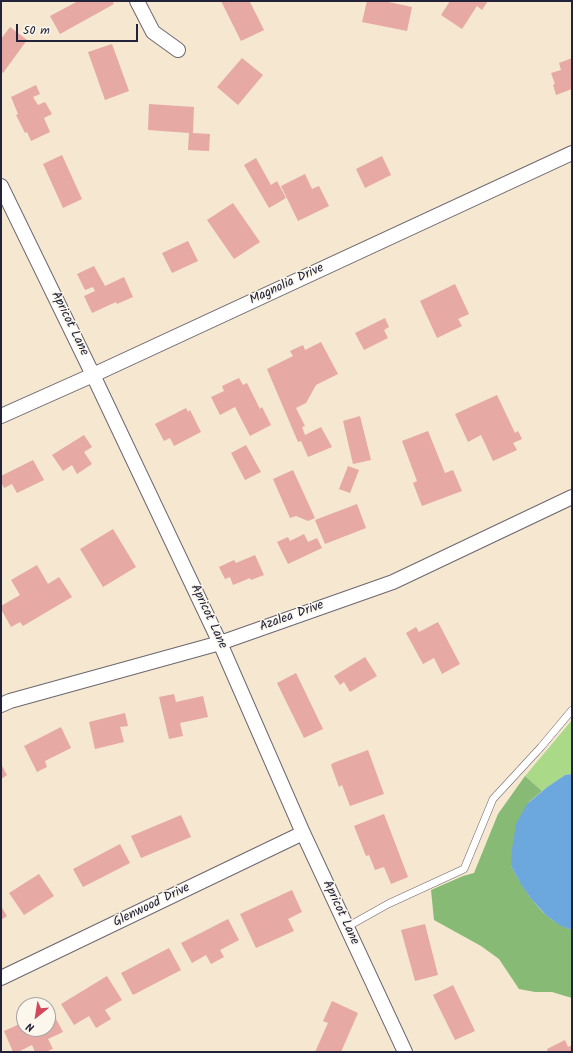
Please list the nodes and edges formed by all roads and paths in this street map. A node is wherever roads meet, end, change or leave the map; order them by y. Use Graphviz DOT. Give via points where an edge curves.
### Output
graph roads {
  1 [pos="137,1"];
  2 [pos="178,50"];
  3 [pos="572,153"];
  4 [pos="1,186"];
  5 [pos="93,375"];
  6 [pos="1,416"];
  7 [pos="572,497"];
  8 [pos="220,643"];
  9 [pos="1,705"];
  10 [pos="572,710"];
  11 [pos="303,833"];
  12 [pos="346,927"];
  13 [pos="1,978"];
  14 [pos="405,1052"];
  1 -- 2 [label="street" via="153,32"];
  3 -- 5 [label="street, Magnolia Drive"];
  4 -- 5 [label="street, Apricot Lane"];
  5 -- 6 [label="street, Magnolia Drive"];
  5 -- 8 [label="street, Apricot Lane"];
  7 -- 8 [label="street, Azalea Drive" via="393,582"];
  8 -- 9 [label="street, Azalea Drive"];
  8 -- 11 [label="street, Apricot Lane"];
  10 -- 12 [label="lane" via="493,799 464,869 388,904"];
  11 -- 12 [label="street, Apricot Lane"];
  11 -- 13 [label="street, Glenwood Drive"];
  12 -- 14 [label="street, Apricot Lane"];
}
